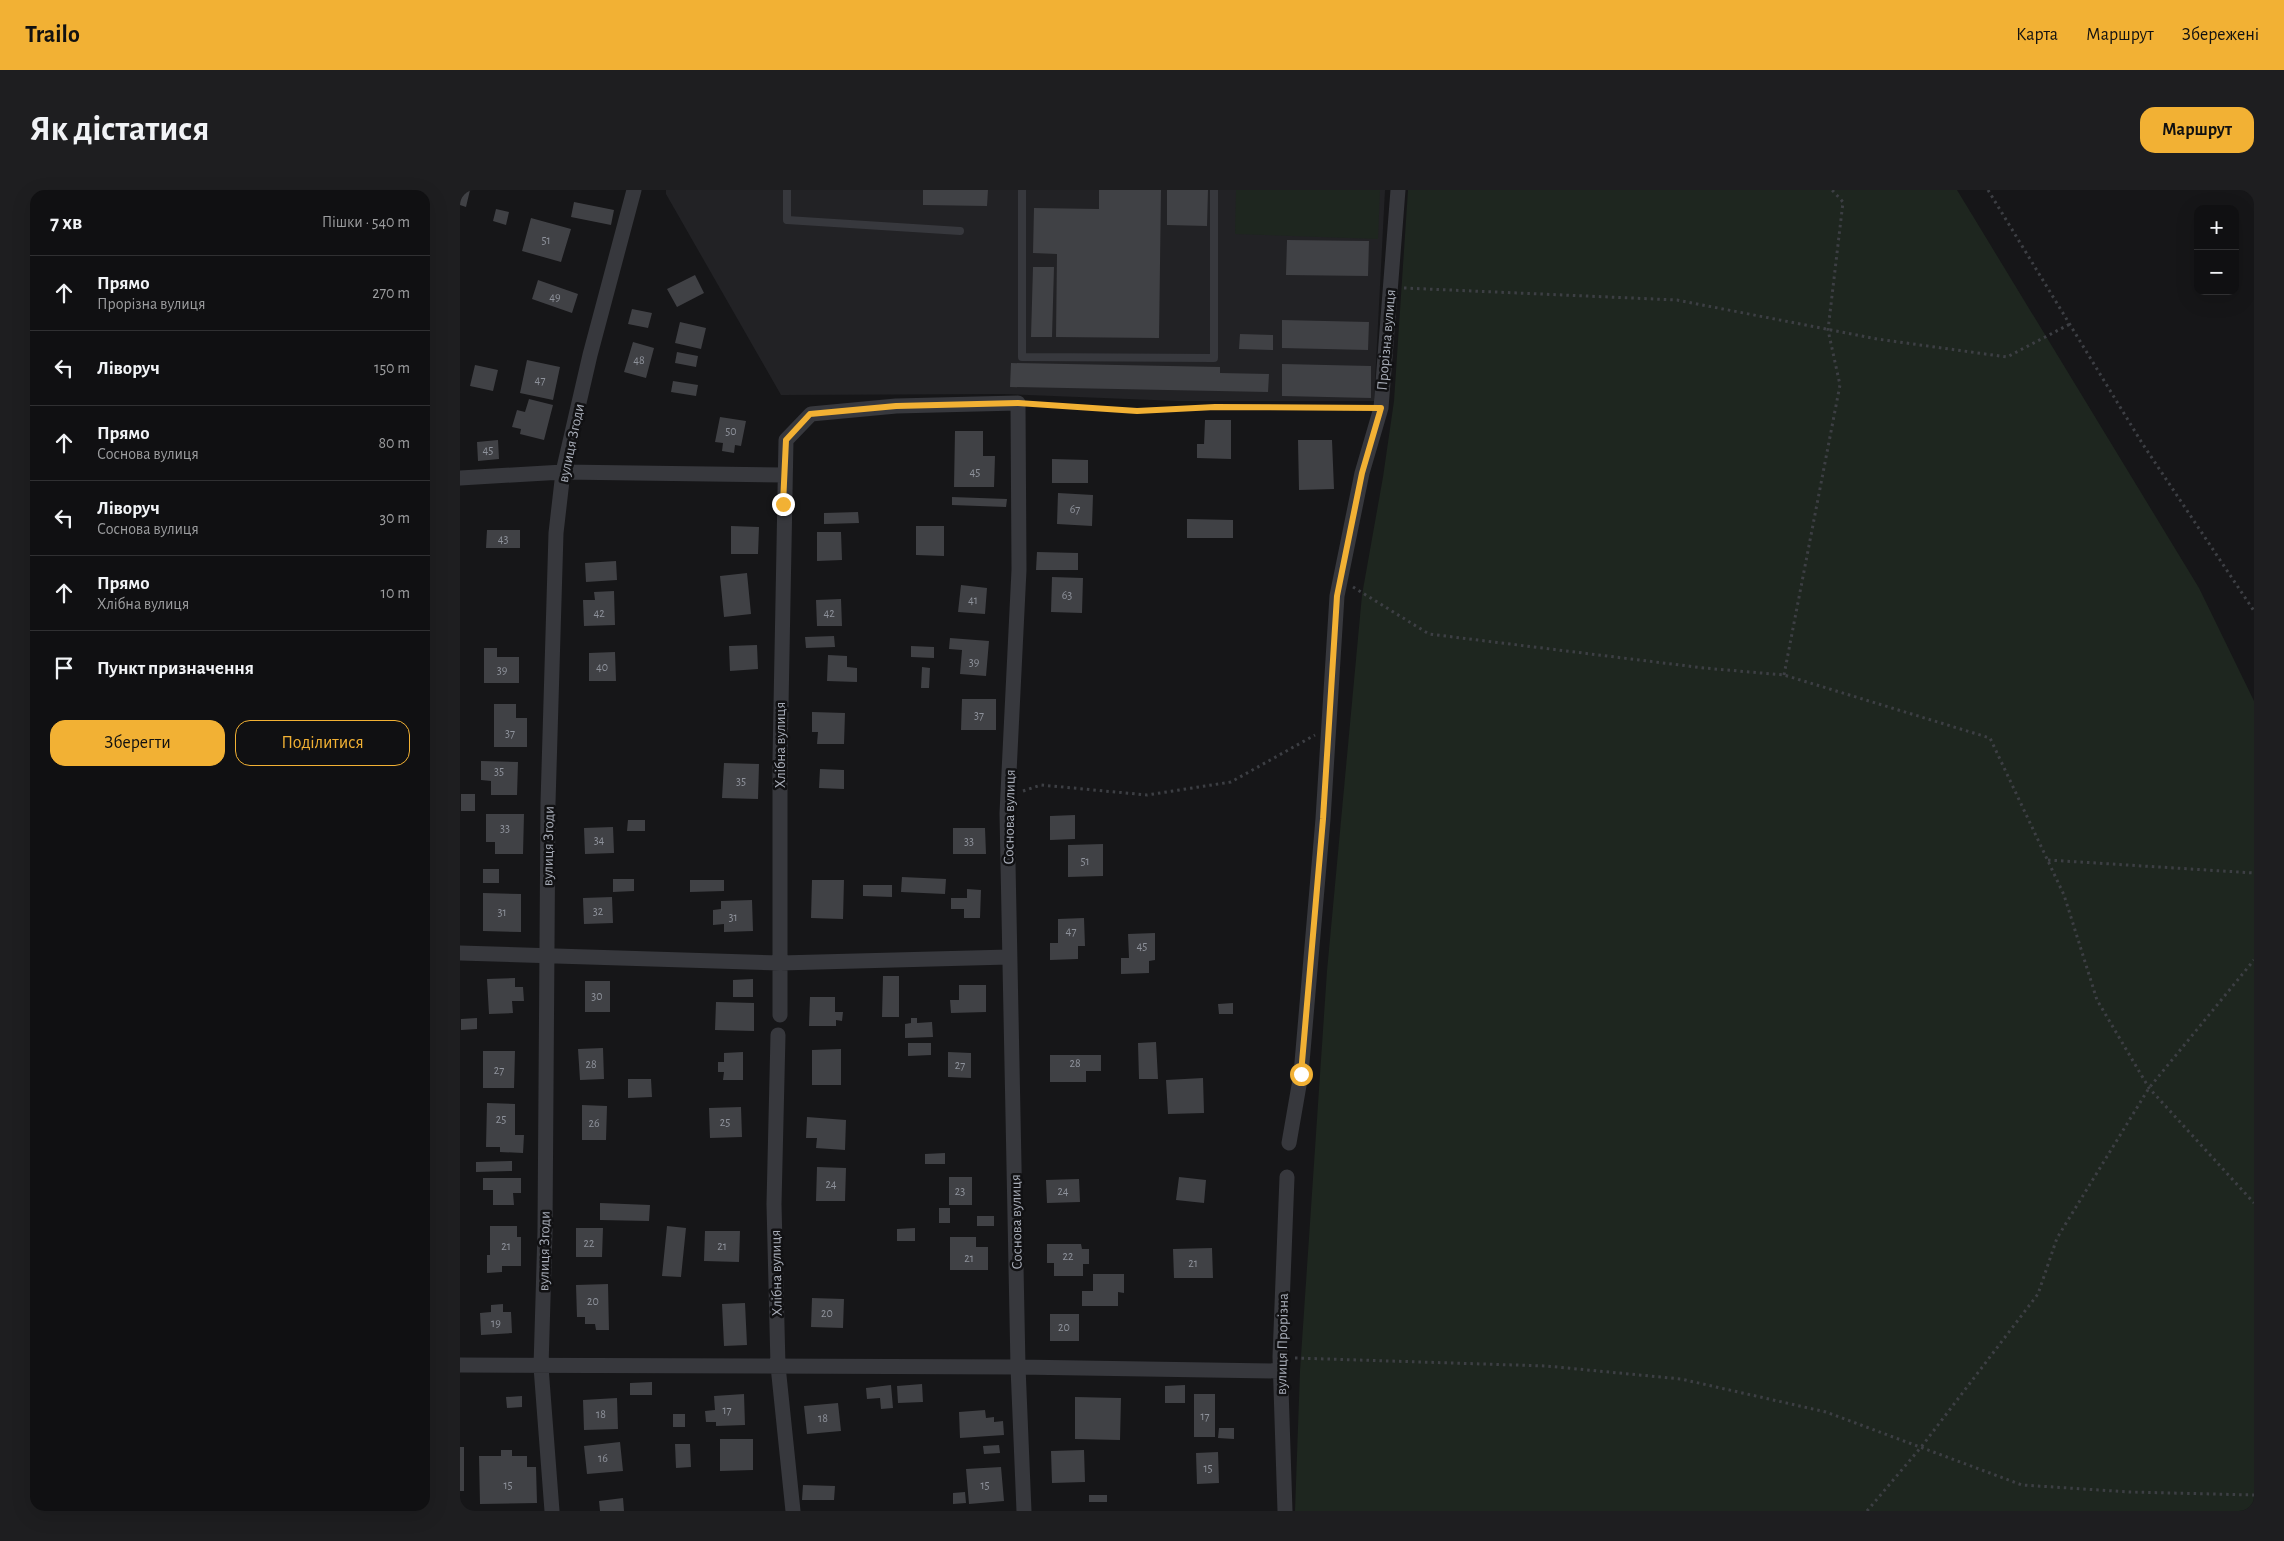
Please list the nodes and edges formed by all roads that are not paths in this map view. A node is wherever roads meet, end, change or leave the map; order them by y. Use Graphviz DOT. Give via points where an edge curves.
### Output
graph roads {
  1 [pos="634,190"];
  2 [pos="787,190"];
  3 [pos="1022,190"];
  4 [pos="1214,190"];
  5 [pos="1398,190"];
  6 [pos="960,231"];
  7 [pos="563,472"];
  8 [pos="783,475"];
  9 [pos="460,478"];
  10 [pos="460,953"];
  11 [pos="547,955"];
  12 [pos="1009,957"];
  13 [pos="780,963"];
  14 [pos="780,1015"];
  15 [pos="778,1035"];
  16 [pos="1289,1143"];
  17 [pos="1287,1177"];
  18 [pos="1280,1364"];
  19 [pos="460,1365"];
  20 [pos="778,1366"];
  21 [pos="541,1367"];
  22 [pos="1018,1367"];
  23 [pos="552,1511"];
  24 [pos="793,1511"];
  25 [pos="1024,1511"];
  26 [pos="1285,1511"];
  1 -- 7 [label="street, вулиця Згоди"];
  2 -- 6 [label="lane" via="786,220"];
  3 -- 4 [label="lane" via="1022,357 1214,358"];
  5 -- 16 [label="street, Прорізна вулиця" via="1381,408 1362,473 1340,579 1301,1074"];
  7 -- 8 [label="street"];
  7 -- 9 [label="street"];
  7 -- 11 [label="street, вулиця Згоди" via="556,533"];
  8 -- 12 [label="street, Соснова вулиця" via="786,440 810,414 896,406 1018,403 1019,570 1008,795"];
  8 -- 13 [label="street, Хлібна вулиця"];
  10 -- 11 [label="street"];
  11 -- 13 [label="street"];
  11 -- 21 [label="street, вулиця Згоди"];
  12 -- 13 [label="street"];
  12 -- 22 [label="street, Соснова вулиця"];
  13 -- 14 [label="street, Хлібна вулиця"];
  15 -- 20 [label="street, Хлібна вулиця" via="774,1204"];
  17 -- 18 [label="street, вулиця Прорізна"];
  18 -- 22 [label="street"];
  18 -- 26 [label="street, вулиця Прорізна"];
  19 -- 21 [label="street"];
  20 -- 21 [label="street"];
  20 -- 22 [label="street"];
  20 -- 24 [label="street, Хлібна вулиця"];
  21 -- 23 [label="street, вулиця Згоди"];
  22 -- 25 [label="street, Соснова вулиця"];
}
